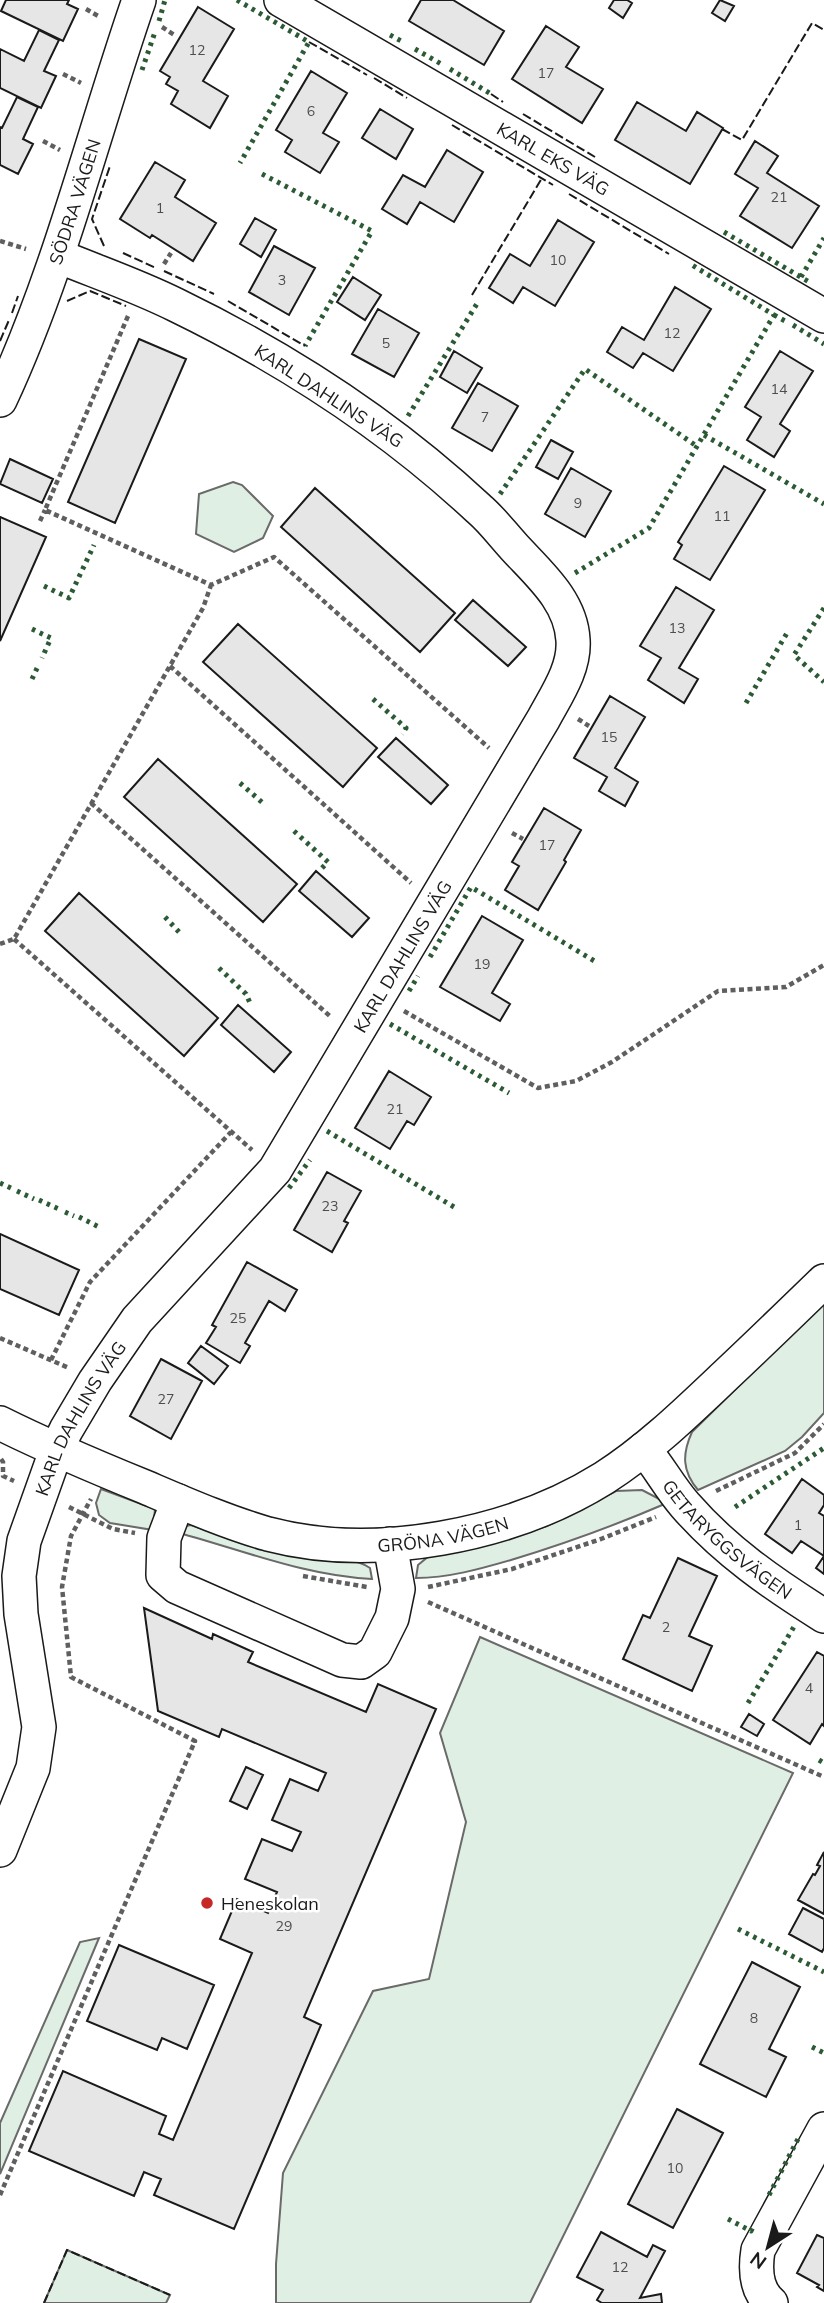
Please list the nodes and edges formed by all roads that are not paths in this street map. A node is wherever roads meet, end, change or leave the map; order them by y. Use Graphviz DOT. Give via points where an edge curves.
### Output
graph roads {
  1 [pos="139,0"];
  2 [pos="281,0"];
  3 [pos="47,254"];
  4 [pos="824,316"];
  5 [pos="0,400"];
  6 [pos="824,1281"];
  7 [pos="0,1423"];
  8 [pos="644,1449"];
  9 [pos="56,1451"];
  10 [pos="178,1501"];
  11 [pos="390,1544"];
  12 [pos="824,1616"];
  13 [pos="0,1850"];
  14 [pos="824,2129"];
  15 [pos="771,2303"];
  1 -- 3 [label="street, SÖDRA VÄGEN"];
  2 -- 4 [label="street, KARL EKS VÄG"];
  3 -- 5 [label="street, SÖDRA VÄGEN" via="25,346"];
  3 -- 9 [label="street, KARL DAHLINS VÄG" via="174,304 274,356 412,450 481,510 559,597 574,642 569,669 544,718 275,1170 137,1320 95,1381"];
  6 -- 8 [label="street, GRÖNA VÄGEN"];
  7 -- 9 [label="street, GRÖNA VÄGEN"];
  8 -- 11 [label="street, GRÖNA VÄGEN" via="585,1489 512,1522 454,1537"];
  8 -- 12 [label="street, GETARYGGSVÄGEN" via="685,1505 734,1554"];
  9 -- 10 [label="street, GRÖNA VÄGEN"];
  9 -- 13 [label="street, KARL DAHLINS VÄG" via="24,1541 19,1576 39,1727 33,1768"];
  10 -- 11 [label="street, GRÖNA VÄGEN" via="270,1534 331,1544"];
  10 -- 11 [label="street" via="164,1538 163,1575 177,1587 342,1660 361,1662 375,1652 407,1589"];
  14 -- 15 [label="street" via="758,2250 755,2272"];
}
